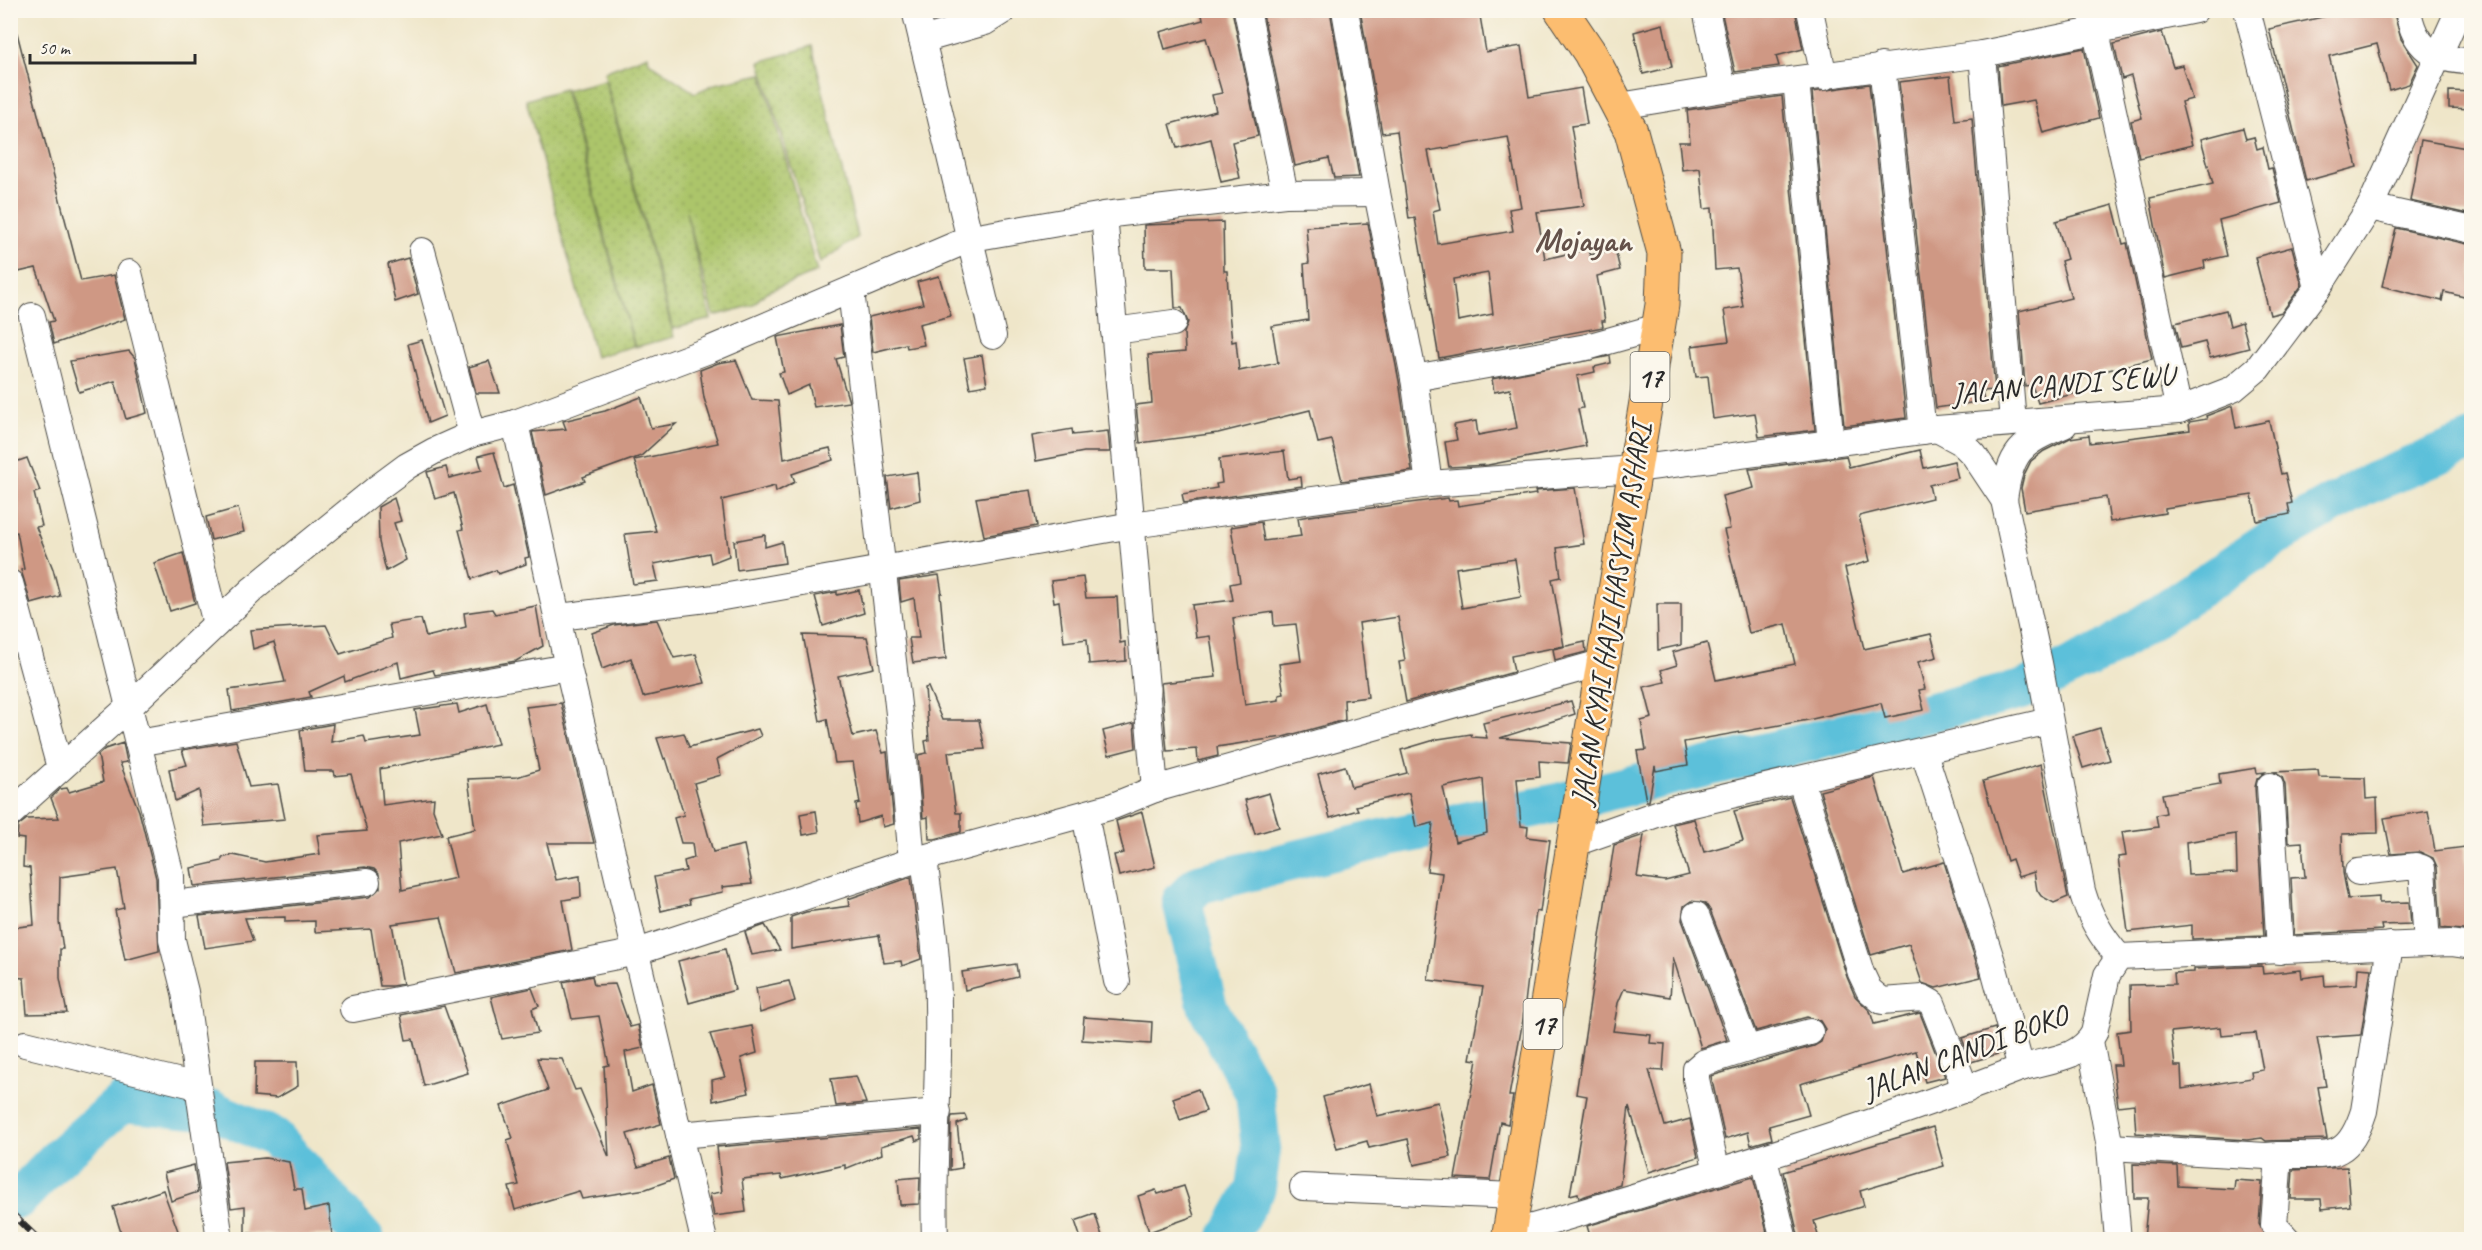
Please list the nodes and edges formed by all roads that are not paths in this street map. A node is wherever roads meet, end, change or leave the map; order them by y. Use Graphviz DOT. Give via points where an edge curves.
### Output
graph roads {
  1 [pos="915,10"];
  2 [pos="1004,10"];
  3 [pos="1247,10"];
  4 [pos="1345,10"];
  5 [pos="1561,10"];
  6 [pos="1707,10"];
  7 [pos="1810,10"];
  8 [pos="2195,10"];
  9 [pos="2247,10"];
  10 [pos="2408,10"];
  11 [pos="2458,10"];
  12 [pos="2093,21"];
  13 [pos="922,40"];
  14 [pos="1982,54"];
  15 [pos="2438,57"];
  16 [pos="2472,61"];
  17 [pos="1882,66"];
  18 [pos="1824,77"];
  19 [pos="1796,80"];
  20 [pos="1723,89"];
  21 [pos="1620,106"];
  22 [pos="1377,193"];
  23 [pos="1285,194"];
  24 [pos="2370,207"];
  25 [pos="1104,215"];
  26 [pos="2472,231"];
  27 [pos="972,238"];
  28 [pos="422,251"];
  29 [pos="129,273"];
  30 [pos="2318,288"];
  31 [pos="851,290"];
  32 [pos="32,316"];
  33 [pos="1173,323"];
  34 [pos="1658,327"];
  35 [pos="1114,331"];
  36 [pos="993,336"];
  37 [pos="1414,378"];
  38 [pos="2179,410"];
  39 [pos="2080,419"];
  40 [pos="2013,422"];
  41 [pos="514,423"];
  42 [pos="1930,430"];
  43 [pos="472,434"];
  44 [pos="1832,443"];
  45 [pos="1635,469"];
  46 [pos="1429,484"];
  47 [pos="2004,500"];
  48 [pos="1132,525"];
  49 [pos="882,567"];
  50 [pos="10,583"];
  51 [pos="559,617"];
  52 [pos="216,624"];
  53 [pos="1604,662"];
  54 [pos="568,668"];
  55 [pos="129,707"];
  56 [pos="2048,711"];
  57 [pos="138,743"];
  58 [pos="1924,753"];
  59 [pos="60,768"];
  60 [pos="1801,781"];
  61 [pos="2270,786"];
  62 [pos="1155,789"];
  63 [pos="10,814"];
  64 [pos="1085,814"];
  65 [pos="1572,844"];
  66 [pos="918,860"];
  67 [pos="2358,872"];
  68 [pos="367,882"];
  69 [pos="172,904"];
  70 [pos="1696,915"];
  71 [pos="2427,944"];
  72 [pos="2390,945"];
  73 [pos="2472,946"];
  74 [pos="2280,951"];
  75 [pos="637,952"];
  76 [pos="2119,957"];
  77 [pos="1117,981"];
  78 [pos="353,1009"];
  79 [pos="1810,1032"];
  80 [pos="2090,1041"];
  81 [pos="25,1044"];
  82 [pos="1747,1049"];
  83 [pos="2021,1068"];
  84 [pos="197,1090"];
  85 [pos="1966,1090"];
  86 [pos="938,1113"];
  87 [pos="679,1135"];
  88 [pos="2110,1147"];
  89 [pos="2279,1155"];
  90 [pos="1764,1159"];
  91 [pos="1718,1172"];
  92 [pos="1303,1187"];
  93 [pos="1515,1196"];
  94 [pos="2284,1237"];
  95 [pos="1508,1238"];
  96 [pos="220,1239"];
  97 [pos="704,1239"];
  98 [pos="935,1239"];
  99 [pos="1784,1239"];
  100 [pos="2118,1239"];
  1 -- 13 [label="street"];
  2 -- 13 [label="street" via="984,22"];
  3 -- 23 [label="street"];
  4 -- 22 [label="street"];
  5 -- 21 [label="highway, JALAN KYAI HAJI HASYIM ASHARI / 17"];
  6 -- 20 [label="street"];
  7 -- 18 [label="street"];
  8 -- 12 [label="street"];
  9 -- 30 [label="street"];
  10 -- 15 [label="street" via="2414,34"];
  11 -- 15 [label="street, JALAN CANDI SEWU"];
  12 -- 14 [label="street"];
  12 -- 38 [label="street"];
  13 -- 27 [label="street"];
  14 -- 17 [label="street"];
  14 -- 40 [label="street"];
  15 -- 16 [label="street"];
  15 -- 24 [label="street, JALAN CANDI SEWU"];
  17 -- 18 [label="street"];
  17 -- 42 [label="street"];
  18 -- 19 [label="street"];
  19 -- 20 [label="street"];
  19 -- 44 [label="street"];
  20 -- 21 [label="street"];
  21 -- 34 [label="highway, JALAN KYAI HAJI HASYIM ASHARI / 17" via="1645,176 1664,253"];
  22 -- 23 [label="street"];
  22 -- 37 [label="street"];
  23 -- 25 [label="street"];
  24 -- 26 [label="street"];
  24 -- 30 [label="street, JALAN CANDI SEWU"];
  25 -- 27 [label="street"];
  25 -- 35 [label="street"];
  27 -- 31 [label="street"];
  27 -- 36 [label="street"];
  28 -- 43 [label="street"];
  29 -- 52 [label="street"];
  30 -- 38 [label="street, JALAN CANDI SEWU" via="2258,368 2233,389"];
  31 -- 41 [label="street" via="709,350"];
  31 -- 49 [label="street"];
  32 -- 55 [label="street"];
  33 -- 35 [label="street"];
  34 -- 37 [label="street" via="1587,347"];
  34 -- 45 [label="highway, JALAN KYAI HAJI HASYIM ASHARI / 17"];
  35 -- 48 [label="street"];
  37 -- 46 [label="street"];
  38 -- 39 [label="street, JALAN CANDI SEWU"];
  39 -- 40 [label="street, JALAN CANDI SEWU"];
  39 -- 47 [label="street" via="2032,439 2020,449 2007,471"];
  40 -- 42 [label="street, JALAN CANDI SEWU"];
  41 -- 43 [label="street"];
  41 -- 51 [label="street"];
  42 -- 44 [label="street, JALAN CANDI SEWU"];
  42 -- 47 [label="street" via="1961,442"];
  43 -- 52 [label="street" via="434,451 391,478 253,589"];
  44 -- 45 [label="street, JALAN CANDI SEWU"];
  45 -- 46 [label="street, JALAN CANDI SEWU"];
  45 -- 53 [label="highway, JALAN KYAI HAJI HASYIM ASHARI / 17"];
  46 -- 48 [label="street, JALAN CANDI SEWU"];
  47 -- 56 [label="street"];
  48 -- 49 [label="street, JALAN CANDI SEWU"];
  48 -- 62 [label="street"];
  49 -- 51 [label="street, JALAN CANDI SEWU" via="723,597"];
  49 -- 66 [label="street"];
  50 -- 59 [label="street"];
  51 -- 54 [label="street"];
  52 -- 55 [label="street"];
  53 -- 62 [label="street"];
  53 -- 65 [label="highway, JALAN KYAI HAJI HASYIM ASHARI / 17"];
  54 -- 57 [label="street"];
  54 -- 75 [label="street"];
  55 -- 57 [label="street"];
  55 -- 59 [label="street"];
  56 -- 58 [label="street"];
  56 -- 76 [label="street" via="2089,917"];
  57 -- 69 [label="street" via="171,876"];
  58 -- 60 [label="street"];
  58 -- 83 [label="street" via="1993,965"];
  59 -- 63 [label="street"];
  60 -- 65 [label="street" via="1671,809"];
  60 -- 85 [label="street" via="1869,990 1882,1001 1923,998 1932,1003"];
  61 -- 74 [label="street"];
  62 -- 64 [label="street"];
  64 -- 66 [label="street"];
  64 -- 77 [label="street"];
  65 -- 93 [label="highway, JALAN KYAI HAJI HASYIM ASHARI / 17"];
  66 -- 75 [label="street"];
  66 -- 86 [label="street" via="938,988"];
  67 -- 71 [label="street" via="2422,868"];
  68 -- 69 [label="street"];
  69 -- 84 [label="street" via="172,940 185,992"];
  70 -- 82 [label="street"];
  71 -- 72 [label="street"];
  71 -- 73 [label="street" via="2451,942"];
  72 -- 74 [label="street"];
  72 -- 89 [label="street" via="2357,1135 2334,1154"];
  74 -- 76 [label="street"];
  75 -- 78 [label="street"];
  75 -- 87 [label="street"];
  76 -- 80 [label="street, JALAN CANDI BOKO" via="2107,975"];
  79 -- 82 [label="street"];
  80 -- 83 [label="street, JALAN CANDI BOKO" via="2070,1054"];
  80 -- 88 [label="street"];
  81 -- 84 [label="street"];
  82 -- 91 [label="street" via="1703,1063 1696,1069"];
  83 -- 85 [label="street, JALAN CANDI BOKO"];
  84 -- 96 [label="street"];
  85 -- 90 [label="street, JALAN CANDI BOKO"];
  86 -- 87 [label="street"];
  86 -- 98 [label="street" via="933,1185"];
  87 -- 97 [label="street"];
  88 -- 89 [label="street"];
  88 -- 100 [label="street"];
  89 -- 94 [label="street" via="2274,1225"];
  90 -- 91 [label="street, JALAN CANDI BOKO"];
  90 -- 99 [label="street"];
  91 -- 95 [label="street, JALAN CANDI BOKO"];
  92 -- 93 [label="street"];
  93 -- 95 [label="highway, JALAN KYAI HAJI HASYIM ASHARI / 17"];
}
